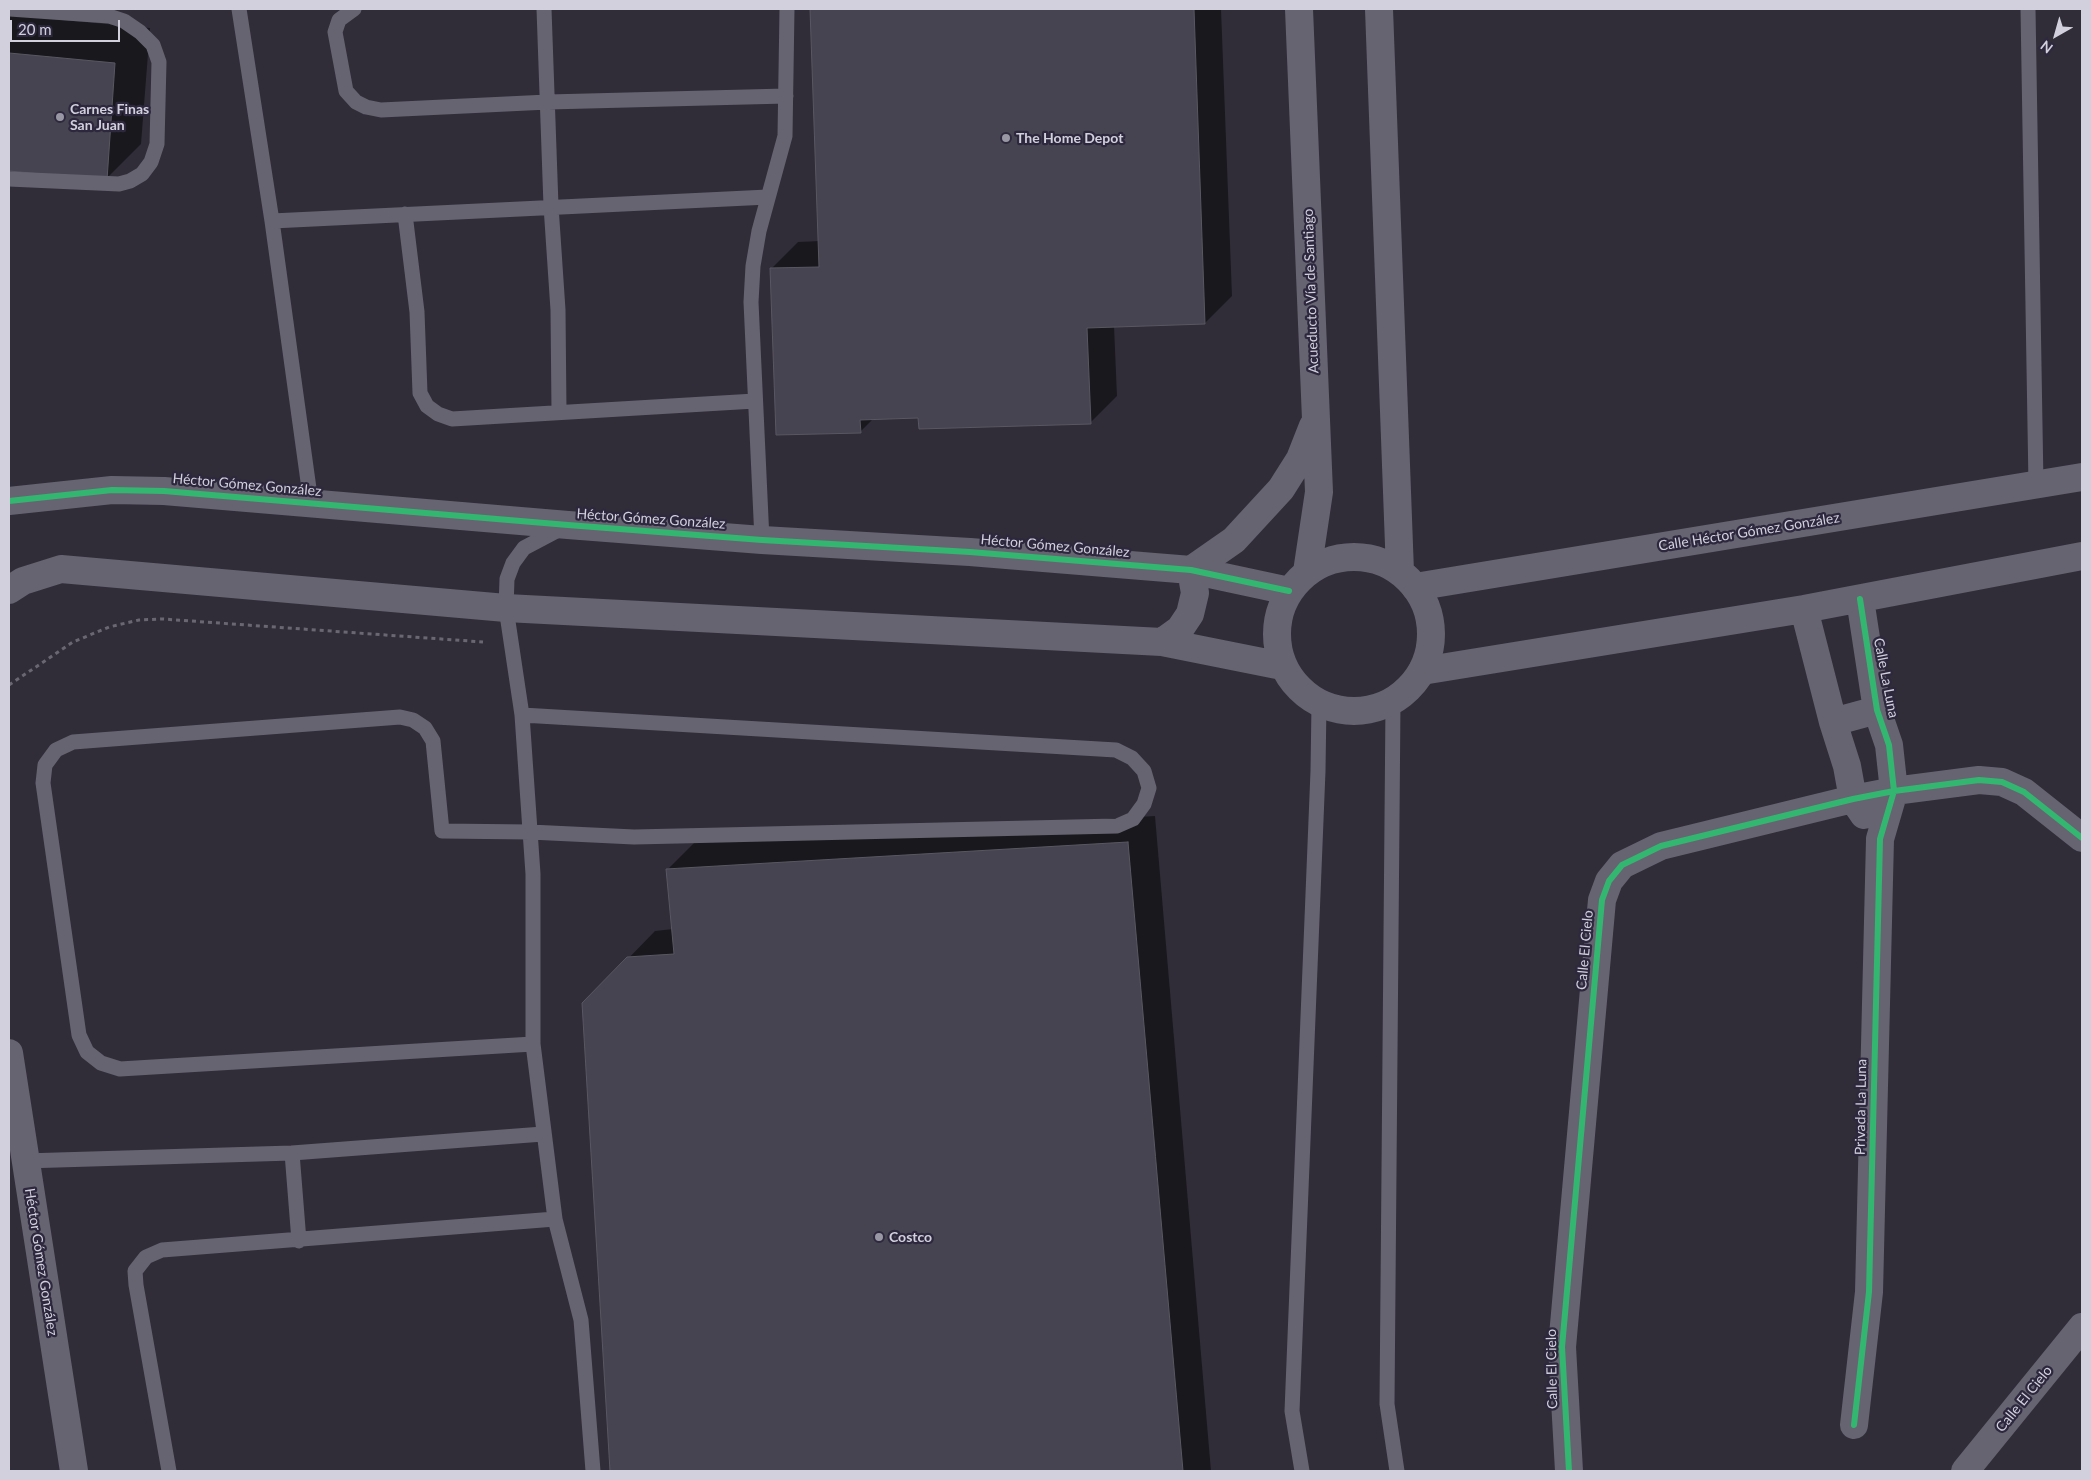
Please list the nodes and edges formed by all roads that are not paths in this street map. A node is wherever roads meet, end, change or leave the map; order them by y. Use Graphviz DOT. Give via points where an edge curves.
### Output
graph roads {
  1 [pos="10,9"];
  2 [pos="239,9"];
  3 [pos="354,9"];
  4 [pos="544,9"];
  5 [pos="788,9"];
  6 [pos="1299,9"];
  7 [pos="1379,9"];
  8 [pos="2028,9"];
  9 [pos="786,96"];
  10 [pos="548,102"];
  11 [pos="9,179"];
  12 [pos="768,197"];
  13 [pos="551,206"];
  14 [pos="405,214"];
  15 [pos="272,221"];
  16 [pos="754,401"];
  17 [pos="559,411"];
  18 [pos="1316,418"];
  19 [pos="2082,477"];
  20 [pos="2036,485"];
  21 [pos="9,501"];
  22 [pos="311,503"];
  23 [pos="568,525"];
  24 [pos="762,540"];
  25 [pos="2082,556"];
  26 [pos="1191,570"];
  27 [pos="1408,580"];
  28 [pos="1298,581"];
  29 [pos="9,590"];
  30 [pos="1860,599"];
  31 [pos="506,608"];
  32 [pos="1804,609"];
  33 [pos="1162,642"];
  34 [pos="1282,666"];
  35 [pos="1422,671"];
  36 [pos="1393,702"];
  37 [pos="1319,704"];
  38 [pos="1877,710"];
  39 [pos="522,715"];
  40 [pos="1833,722"];
  41 [pos="1894,791"];
  42 [pos="1853,799"];
  43 [pos="530,832"];
  44 [pos="2082,838"];
  45 [pos="1880,839"];
  46 [pos="533,1044"];
  47 [pos="9,1053"];
  48 [pos="543,1134"];
  49 [pos="292,1153"];
  50 [pos="24,1161"];
  51 [pos="555,1219"];
  52 [pos="299,1240"];
  53 [pos="2082,1327"];
  54 [pos="1854,1425"];
  55 [pos="74,1471"];
  56 [pos="168,1471"];
  57 [pos="593,1471"];
  58 [pos="1302,1471"];
  59 [pos="1397,1471"];
  60 [pos="1569,1471"];
  61 [pos="1965,1471"];
  1 -- 11 [label="lane" via="109,16 124,21 153,45 159,62 157,144 151,162 142,174 119,184"];
  2 -- 15 [label="lane"];
  3 -- 10 [label="lane" via="339,20 335,32 346,91 366,107 381,110"];
  4 -- 10 [label="lane"];
  5 -- 9 [label="lane"];
  6 -- 18 [label="street, Acueducto Vía de Santiago"];
  7 -- 27 [label="street"];
  8 -- 20 [label="lane"];
  9 -- 10 [label="lane"];
  9 -- 12 [label="lane" via="784,136"];
  10 -- 13 [label="lane"];
  12 -- 13 [label="lane"];
  12 -- 16 [label="lane" via="753,266"];
  13 -- 14 [label="lane"];
  13 -- 17 [label="lane" via="558,310"];
  14 -- 15 [label="lane"];
  14 -- 17 [label="lane" via="417,312 420,393 427,406 452,419"];
  15 -- 22 [label="lane"];
  16 -- 17 [label="lane"];
  16 -- 24 [label="lane"];
  18 -- 26 [label="street" via="1300,459 1281,489 1234,540"];
  18 -- 28 [label="street, Acueducto Vía de Santiago" via="1320,492"];
  19 -- 20 [label="street, Calle Héctor Gómez González"];
  20 -- 27 [label="street, Calle Héctor Gómez González"];
  21 -- 22 [label="street, Héctor Gómez González" via="112,490"];
  22 -- 23 [label="street, Héctor Gómez González"];
  23 -- 24 [label="street, Héctor Gómez González"];
  23 -- 31 [label="lane" via="536,540 518,555 507,580"];
  24 -- 26 [label="street, Héctor Gómez González" via="970,552"];
  25 -- 30 [label="street"];
  26 -- 28 [label="street, Héctor Gómez González"];
  26 -- 33 [label="street" via="1194,593 1190,614 1180,629"];
  27 -- 28 [label="street" via="1378,561 1354,556 1329,560"];
  27 -- 35 [label="street" via="1428,613 1431,643"];
  28 -- 34 [label="street" via="1278,614 1276,640"];
  29 -- 31 [label="street" via="23,581 61,569"];
  30 -- 32 [label="street"];
  30 -- 38 [label="street, Calle La Luna"];
  31 -- 33 [label="street"];
  31 -- 39 [label="lane"];
  32 -- 35 [label="street"];
  32 -- 40 [label="street"];
  33 -- 34 [label="street"];
  34 -- 37 [label="street" via="1298,688"];
  35 -- 36 [label="street" via="1410,689"];
  36 -- 37 [label="street" via="1369,711 1343,712"];
  36 -- 59 [label="lane" via="1387,1404"];
  37 -- 58 [label="lane" via="1292,1410"];
  38 -- 40 [label="street"];
  38 -- 41 [label="street, Calle La Luna" via="1889,746"];
  39 -- 43 [label="lane"];
  39 -- 43 [label="lane" via="1116,750 1132,758 1144,771 1149,788 1144,804 1133,819 1117,826 634,837"];
  40 -- 42 [label="street"];
  41 -- 42 [label="street, Calle El Cielo"];
  41 -- 44 [label="street, Calle El Cielo" via="1979,780 2002,782 2024,792"];
  41 -- 45 [label="street, Privada La Luna"];
  42 -- 45 [label="street"];
  42 -- 60 [label="street, Calle El Cielo" via="1661,846 1622,865 1609,881 1602,900 1562,1347"];
  43 -- 46 [label="lane"];
  43 -- 46 [label="lane" via="442,831 433,741 425,728 400,717 73,742 56,750 45,765 43,783 79,1035 87,1052 101,1063 120,1069"];
  45 -- 54 [label="street, Privada La Luna" via="1869,1292"];
  46 -- 48 [label="lane"];
  47 -- 50 [label="street, Héctor Gómez González"];
  48 -- 49 [label="lane"];
  48 -- 51 [label="lane"];
  49 -- 50 [label="lane"];
  49 -- 52 [label="lane"];
  50 -- 55 [label="street, Héctor Gómez González"];
  51 -- 52 [label="lane"];
  51 -- 57 [label="lane" via="581,1320"];
  52 -- 56 [label="lane" via="162,1250 146,1257 135,1271"];
  53 -- 61 [label="street, Calle El Cielo"];
}
